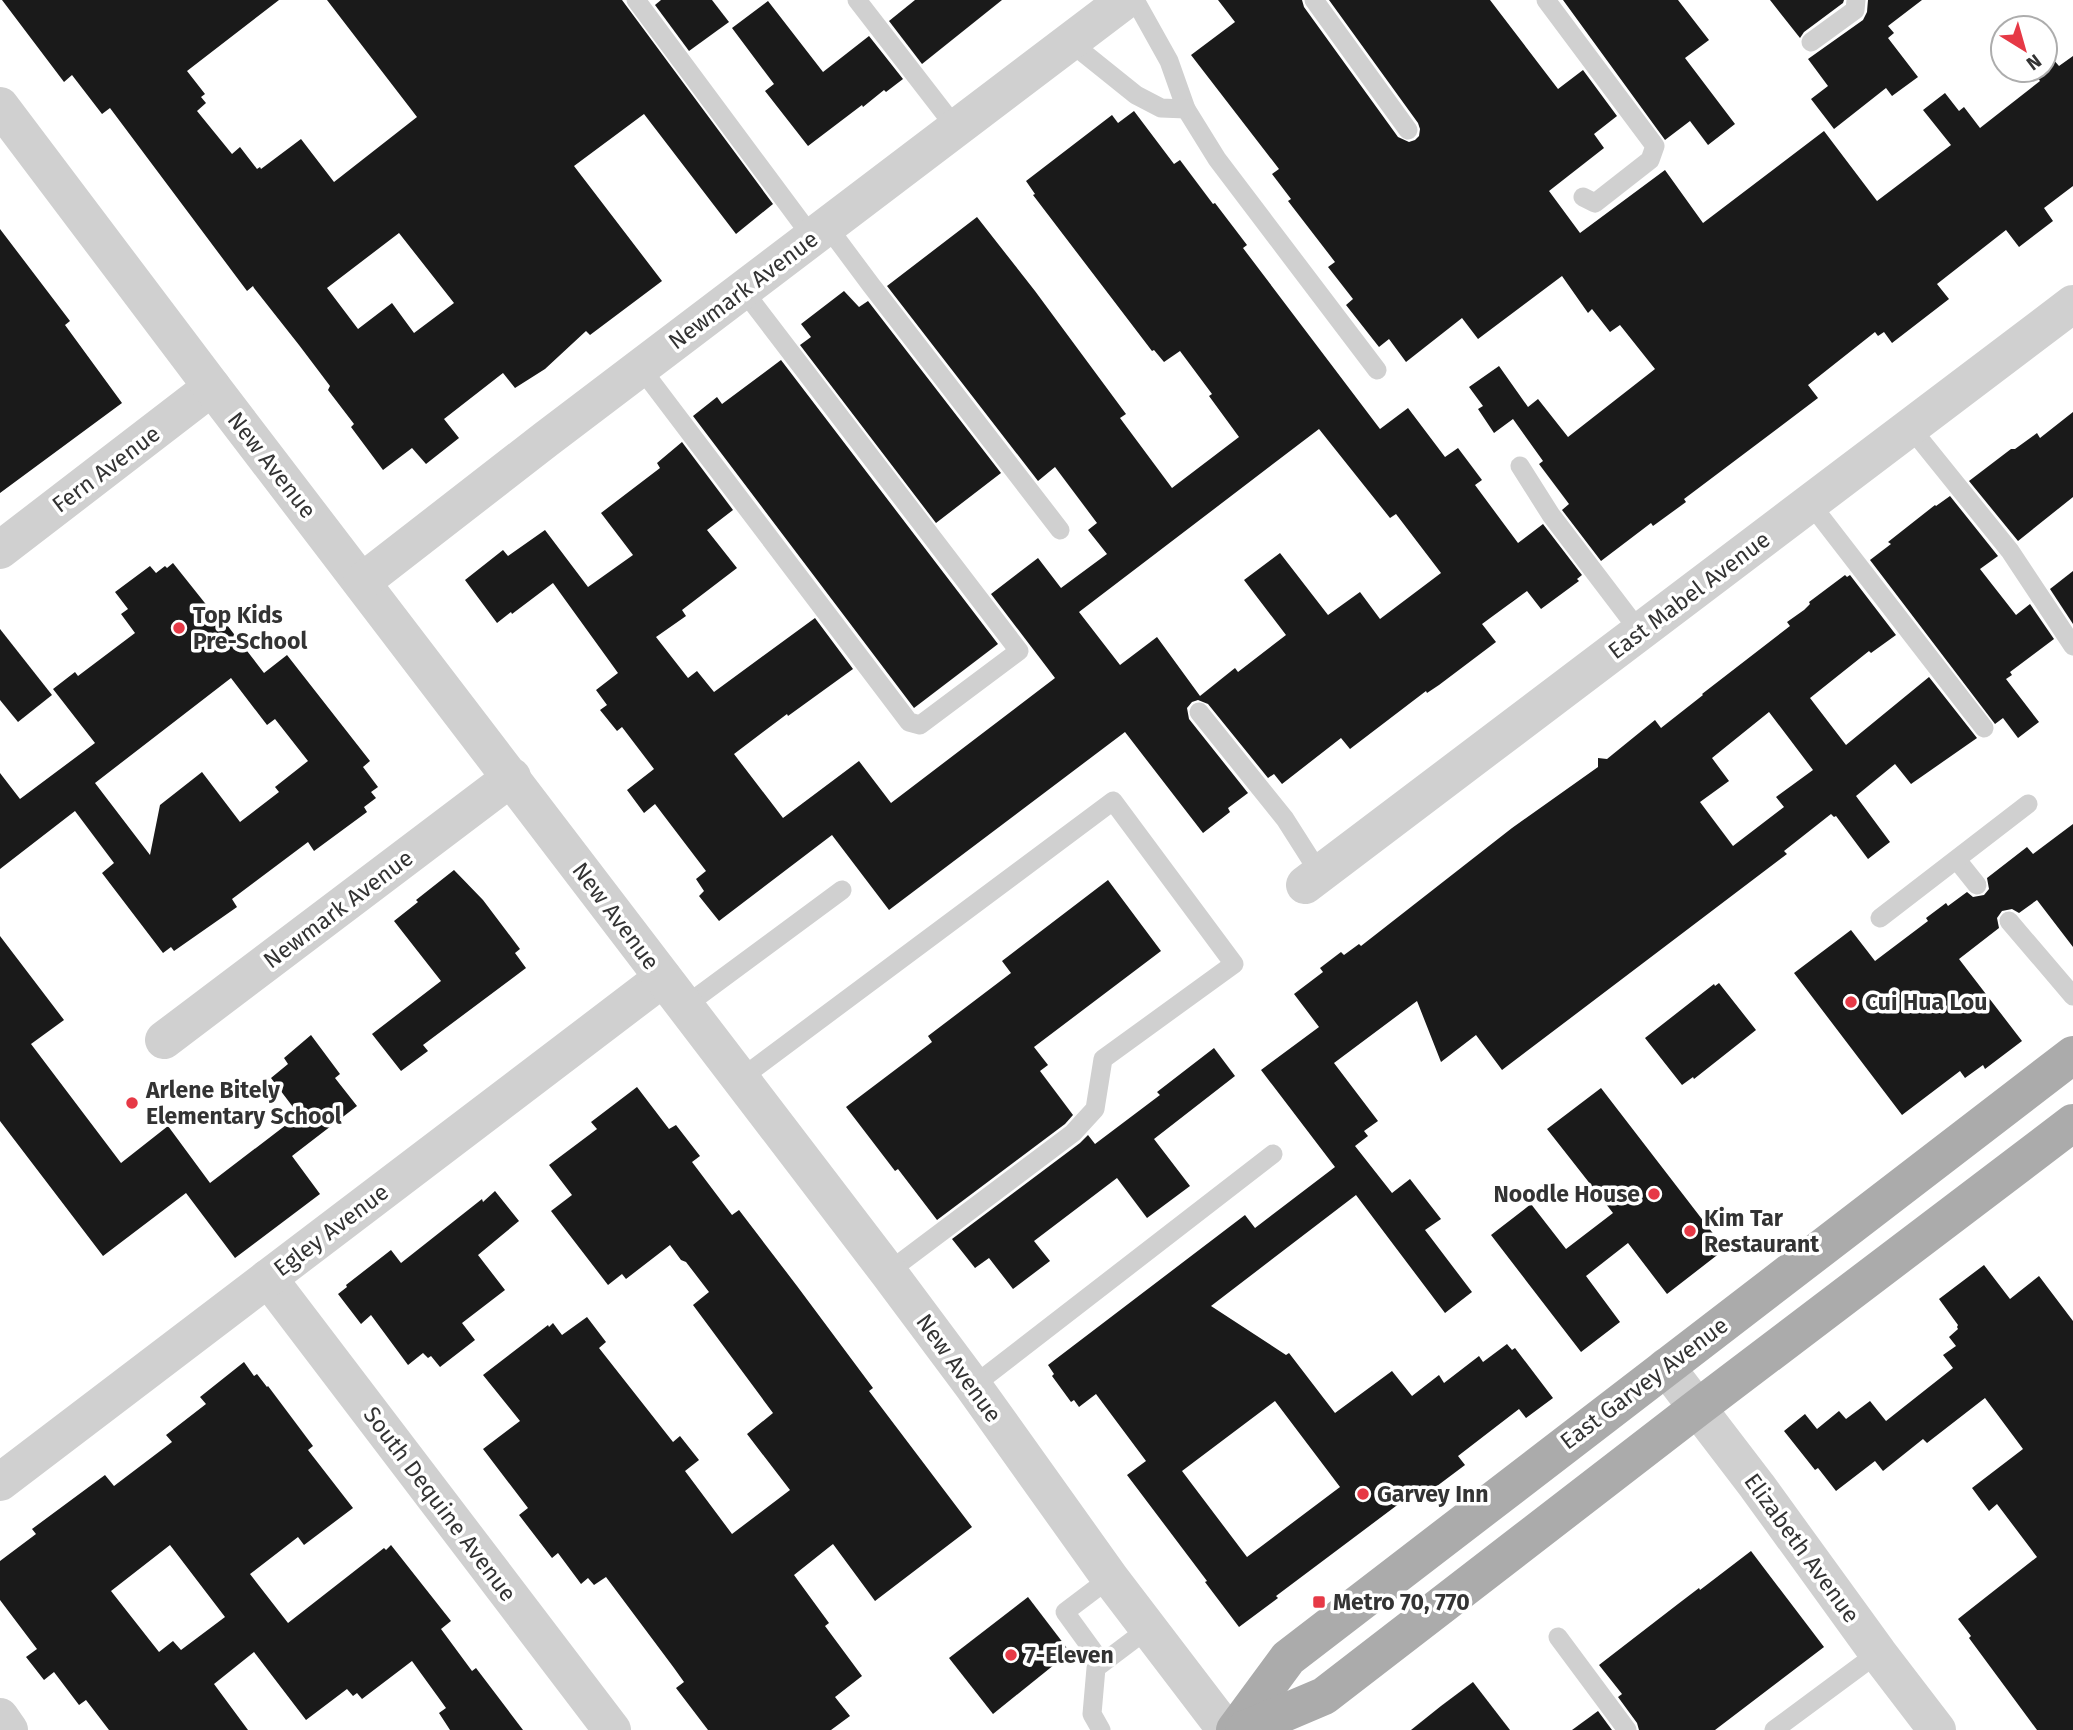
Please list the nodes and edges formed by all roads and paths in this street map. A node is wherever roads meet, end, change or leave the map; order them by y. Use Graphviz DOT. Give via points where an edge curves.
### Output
graph roads {
  1 [pos="636,0"];
  2 [pos="857,0"];
  3 [pos="1125,0"];
  4 [pos="1135,0"];
  5 [pos="1314,0"];
  6 [pos="1546,0"];
  7 [pos="1856,0"];
  8 [pos="1070,42"];
  9 [pos="1811,42"];
  10 [pos="0,106"];
  11 [pos="1186,109"];
  12 [pos="956,128"];
  13 [pos="1408,130"];
  14 [pos="1583,197"];
  15 [pos="820,232"];
  16 [pos="743,290"];
  17 [pos="2070,313"];
  18 [pos="640,367"];
  19 [pos="1377,370"];
  20 [pos="212,387"];
  21 [pos="1910,427"];
  22 [pos="1520,466"];
  23 [pos="1810,503"];
  24 [pos="1060,530"];
  25 [pos="0,550"];
  26 [pos="362,582"];
  27 [pos="1640,632"];
  28 [pos="2073,646"];
  29 [pos="1199,712"];
  30 [pos="1984,728"];
  31 [pos="512,777"];
  32 [pos="2028,804"];
  33 [pos="1957,860"];
  34 [pos="1313,879"];
  35 [pos="1977,885"];
  36 [pos="842,890"];
  37 [pos="1880,918"];
  38 [pos="2008,921"];
  39 [pos="674,992"];
  40 [pos="2073,996"];
  41 [pos="164,1040"];
  42 [pos="2073,1055"];
  43 [pos="740,1079"];
  44 [pos="2073,1123"];
  45 [pos="1273,1154"];
  46 [pos="888,1272"];
  47 [pos="268,1278"];
  48 [pos="1666,1367"];
  49 [pos="973,1386"];
  50 [pos="1696,1409"];
  51 [pos="0,1482"];
  52 [pos="1110,1578"];
  53 [pos="1149,1628"];
  54 [pos="1558,1637"];
  55 [pos="1878,1653"];
  56 [pos="1102,1663"];
  57 [pos="0,1717"];
  58 [pos="9,1730"];
  59 [pos="612,1730"];
  60 [pos="1101,1730"];
  61 [pos="1226,1730"];
  62 [pos="1235,1730"];
  63 [pos="1244,1730"];
  64 [pos="1627,1730"];
  65 [pos="1774,1730"];
  66 [pos="1937,1730"];
  1 -- 15 [label="lane"];
  2 -- 12 [label="lane"];
  3 -- 8 [label="street, Newmark Avenue"];
  4 -- 11 [label="lane" via="1169,61"];
  5 -- 13 [label="lane"];
  6 -- 14 [label="lane" via="1655,146 1650,160 1595,203"];
  7 -- 9 [label="lane" via="1854,10"];
  8 -- 11 [label="lane" via="1136,95 1161,108"];
  8 -- 12 [label="street, Newmark Avenue"];
  10 -- 20 [label="street, New Avenue"];
  11 -- 19 [label="lane" via="1217,159"];
  12 -- 15 [label="street, Newmark Avenue"];
  15 -- 16 [label="street, Newmark Avenue"];
  15 -- 24 [label="lane"];
  16 -- 18 [label="street, Newmark Avenue"];
  16 -- 18 [label="lane" via="1019,651 920,724 909,722"];
  17 -- 21 [label="street, East Mabel Avenue"];
  18 -- 26 [label="street, Newmark Avenue"];
  20 -- 25 [label="street, Fern Avenue"];
  20 -- 26 [label="street, New Avenue"];
  21 -- 23 [label="street, East Mabel Avenue"];
  21 -- 28 [label="lane" via="2010,551"];
  22 -- 27 [label="lane" via="1551,515"];
  23 -- 27 [label="street, East Mabel Avenue"];
  23 -- 30 [label="lane"];
  26 -- 31 [label="street, New Avenue"];
  27 -- 34 [label="street, East Mabel Avenue"];
  29 -- 34 [label="lane" via="1285,819"];
  31 -- 39 [label="street, New Avenue"];
  31 -- 41 [label="street, Newmark Avenue"];
  32 -- 33 [label="lane"];
  33 -- 35 [label="lane"];
  33 -- 37 [label="lane"];
  36 -- 39 [label="lane"];
  38 -- 40 [label="lane"];
  39 -- 43 [label="street, New Avenue"];
  39 -- 47 [label="street, Egley Avenue"];
  42 -- 48 [label="main road, East Garvey Avenue"];
  43 -- 46 [label="street, New Avenue"];
  43 -- 46 [label="lane" via="1113,801 1234,964 1103,1059 1095,1109 1073,1133"];
  44 -- 50 [label="main road"];
  45 -- 49 [label="lane"];
  46 -- 49 [label="street, New Avenue"];
  47 -- 51 [label="street, Egley Avenue"];
  47 -- 59 [label="street, South Dequine Avenue"];
  48 -- 50 [label="street, Elizabeth Avenue"];
  48 -- 62 [label="main road, East Garvey Avenue" via="1288,1658"];
  49 -- 52 [label="street, New Avenue"];
  50 -- 55 [label="street, Elizabeth Avenue"];
  50 -- 63 [label="main road" via="1324,1696"];
  52 -- 53 [label="street, New Avenue"];
  52 -- 56 [label="lane" via="1065,1612"];
  53 -- 56 [label="lane"];
  53 -- 61 [label="street, New Avenue"];
  54 -- 64 [label="lane"];
  55 -- 65 [label="lane"];
  55 -- 66 [label="street, Elizabeth Avenue"];
  56 -- 60 [label="lane" via="1096,1668 1092,1714"];
  57 -- 58 [label="street"];
}
